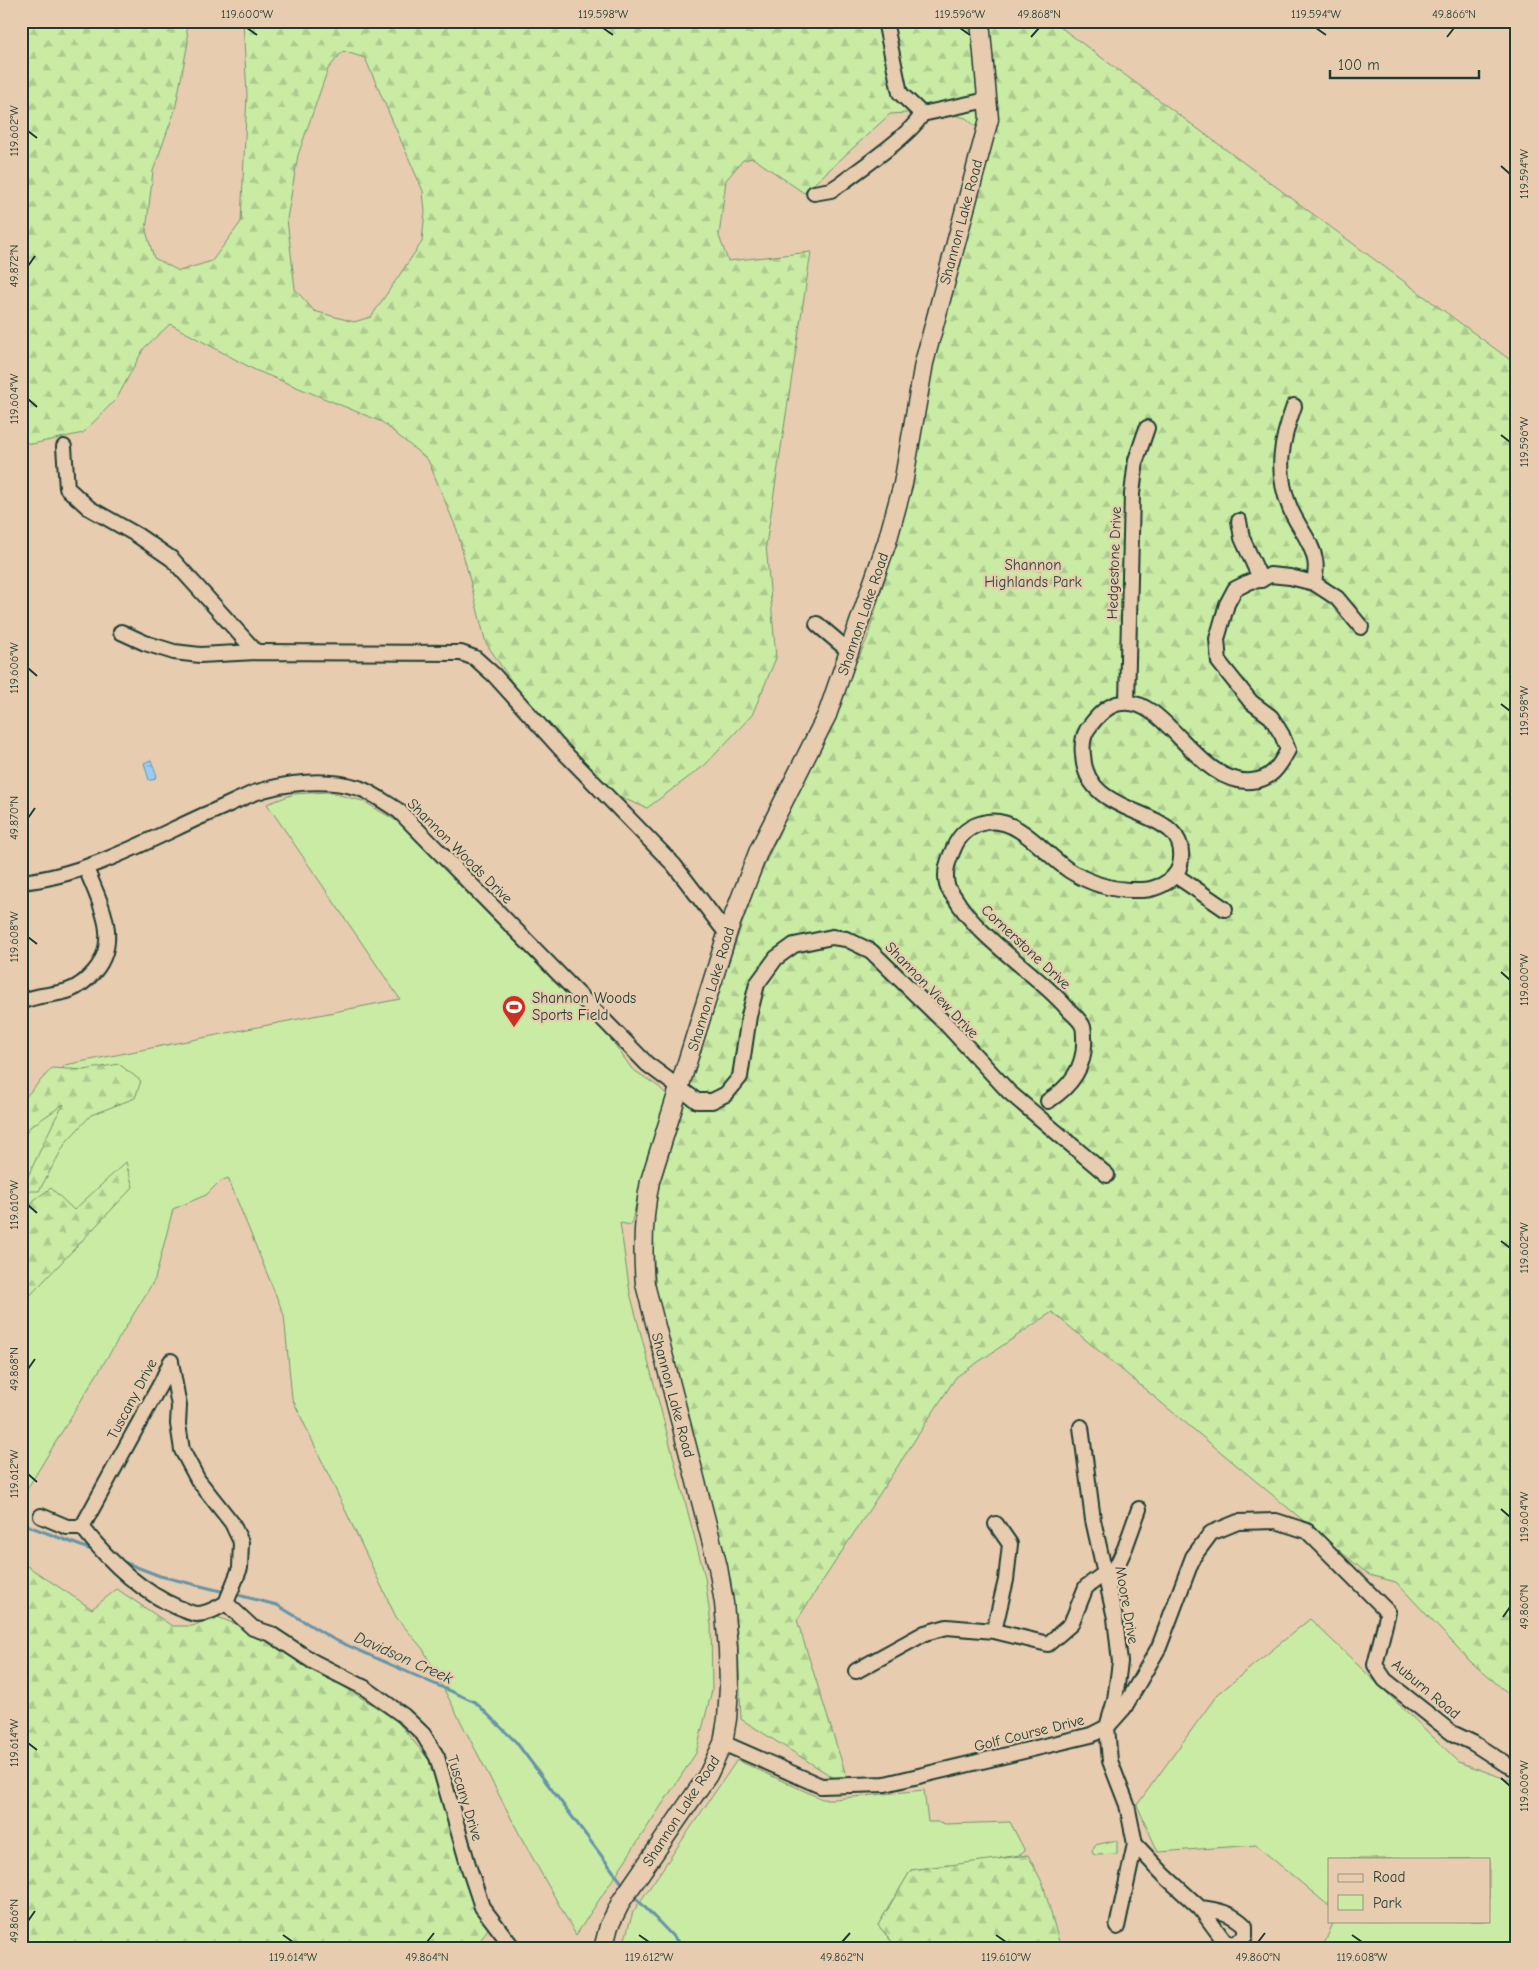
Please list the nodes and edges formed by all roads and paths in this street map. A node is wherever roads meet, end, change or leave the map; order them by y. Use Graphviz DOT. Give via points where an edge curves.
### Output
graph roads {
  1 [pos="885,21"];
  2 [pos="980,21"];
  3 [pos="987,100"];
  4 [pos="922,114"];
  5 [pos="814,193"];
  6 [pos="1294,406"];
  7 [pos="1147,428"];
  8 [pos="64,447"];
  9 [pos="1239,521"];
  10 [pos="1261,580"];
  11 [pos="1314,584"];
  12 [pos="817,624"];
  13 [pos="1360,628"];
  14 [pos="121,632"];
  15 [pos="256,652"];
  16 [pos="849,652"];
  17 [pos="1127,702"];
  18 [pos="86,868"];
  19 [pos="1175,875"];
  20 [pos="21,882"];
  21 [pos="1225,909"];
  22 [pos="727,934"];
  23 [pos="21,1002"];
  24 [pos="680,1088"];
  25 [pos="1038,1116"];
  26 [pos="1107,1175"];
  27 [pos="1081,1427"];
  28 [pos="1139,1509"];
  29 [pos="41,1516"];
  30 [pos="996,1524"];
  31 [pos="82,1527"];
  32 [pos="1106,1579"];
  33 [pos="1358,1583"];
  34 [pos="226,1603"];
  35 [pos="994,1631"];
  36 [pos="856,1672"];
  37 [pos="1107,1727"];
  38 [pos="723,1743"];
  39 [pos="1517,1769"];
  40 [pos="1135,1844"];
  41 [pos="1200,1908"];
  42 [pos="1117,1927"];
  43 [pos="514,1949"];
  44 [pos="603,1949"];
  1 -- 4 [label="street" via="900,93"];
  2 -- 3 [label="main road, Shannon Lake Road"];
  3 -- 4 [label="street"];
  3 -- 16 [label="main road, Shannon Lake Road" via="989,119 924,363 903,484 887,542"];
  4 -- 5 [label="street" via="908,132 842,183 831,190"];
  6 -- 11 [label="street" via="1280,454 1282,484 1290,509 1312,548 1316,562"];
  7 -- 17 [label="street, Hedgestone Drive" via="1136,460 1132,494"];
  8 -- 15 [label="street" via="67,488 89,508 172,559"];
  9 -- 10 [label="street" via="1242,538"];
  10 -- 11 [label="street" via="1270,575"];
  10 -- 17 [label="street" via="1235,589 1227,604 1217,639 1219,662 1251,702 1271,717 1282,734 1288,750 1279,768 1266,778 1253,782 1219,774 1150,710"];
  11 -- 13 [label="street" via="1336,598"];
  12 -- 16 [label="street"];
  14 -- 15 [label="street" via="174,652 200,655"];
  15 -- 22 [label="street" via="461,653 475,658 674,865"];
  16 -- 22 [label="main road, Shannon Lake Road" via="827,716 759,850"];
  17 -- 19 [label="street" via="1109,706 1085,733 1083,764 1092,784 1104,796 1174,832 1181,848 1180,865"];
  18 -- 20 [label="street, Shannon Woods Drive" via="46,880"];
  18 -- 23 [label="street" via="105,916 108,933 107,950 100,965 79,987"];
  18 -- 24 [label="street, Shannon Woods Drive" via="255,793 311,782 359,788 399,811 647,1064"];
  19 -- 21 [label="street"];
  19 -- 25 [label="street, Cornerstone Drive" via="1153,889 1121,890 1096,885 1069,871 1010,825 993,821 976,824 955,845 946,866 947,886 961,909 1083,1026 1080,1069 1061,1093 1048,1100"];
  22 -- 24 [label="main road, Shannon Lake Road"];
  24 -- 25 [label="street, Shannon View Drive" via="696,1101 712,1101 726,1094 740,1077 757,984 776,958 794,945 832,937 846,938 871,951 947,1025 1009,1092"];
  24 -- 38 [label="main road, Shannon Lake Road" via="650,1181 645,1208 643,1257 651,1311 718,1567 728,1649 729,1687"];
  25 -- 26 [label="street, Shannon View Drive"];
  27 -- 32 [label="street, Moore Drive" via="1093,1520"];
  28 -- 32 [label="street" via="1125,1548"];
  29 -- 31 [label="street" via="67,1527"];
  30 -- 35 [label="street" via="1010,1544 1006,1580"];
  31 -- 34 [label="street" via="99,1550 123,1573 170,1604 195,1615"];
  31 -- 34 [label="street, Tuscany Drive" via="170,1361 179,1406 182,1450 198,1480 232,1523 241,1542 240,1568"];
  32 -- 35 [label="street" via="1086,1587 1071,1624 1048,1644"];
  32 -- 37 [label="street, Moore Drive" via="1120,1662"];
  33 -- 37 [label="street, Golf Course Drive" via="1307,1531 1276,1521 1238,1522 1211,1533 1193,1558 1159,1647 1124,1708"];
  33 -- 39 [label="street, Auburn Road" via="1388,1612 1375,1665 1385,1680 1452,1733"];
  34 -- 43 [label="street, Tuscany Drive" via="254,1628 271,1634 312,1661 365,1688 404,1716 422,1734 437,1757 482,1907"];
  35 -- 36 [label="street" via="947,1627 925,1633"];
  37 -- 38 [label="street, Golf Course Drive" via="1091,1735 884,1784 821,1786"];
  37 -- 40 [label="street, Moore Drive" via="1110,1761 1127,1805"];
  38 -- 44 [label="main road, Shannon Lake Road" via="708,1775 622,1900 609,1926"];
  40 -- 41 [label="street"];
  40 -- 42 [label="street"];
}
